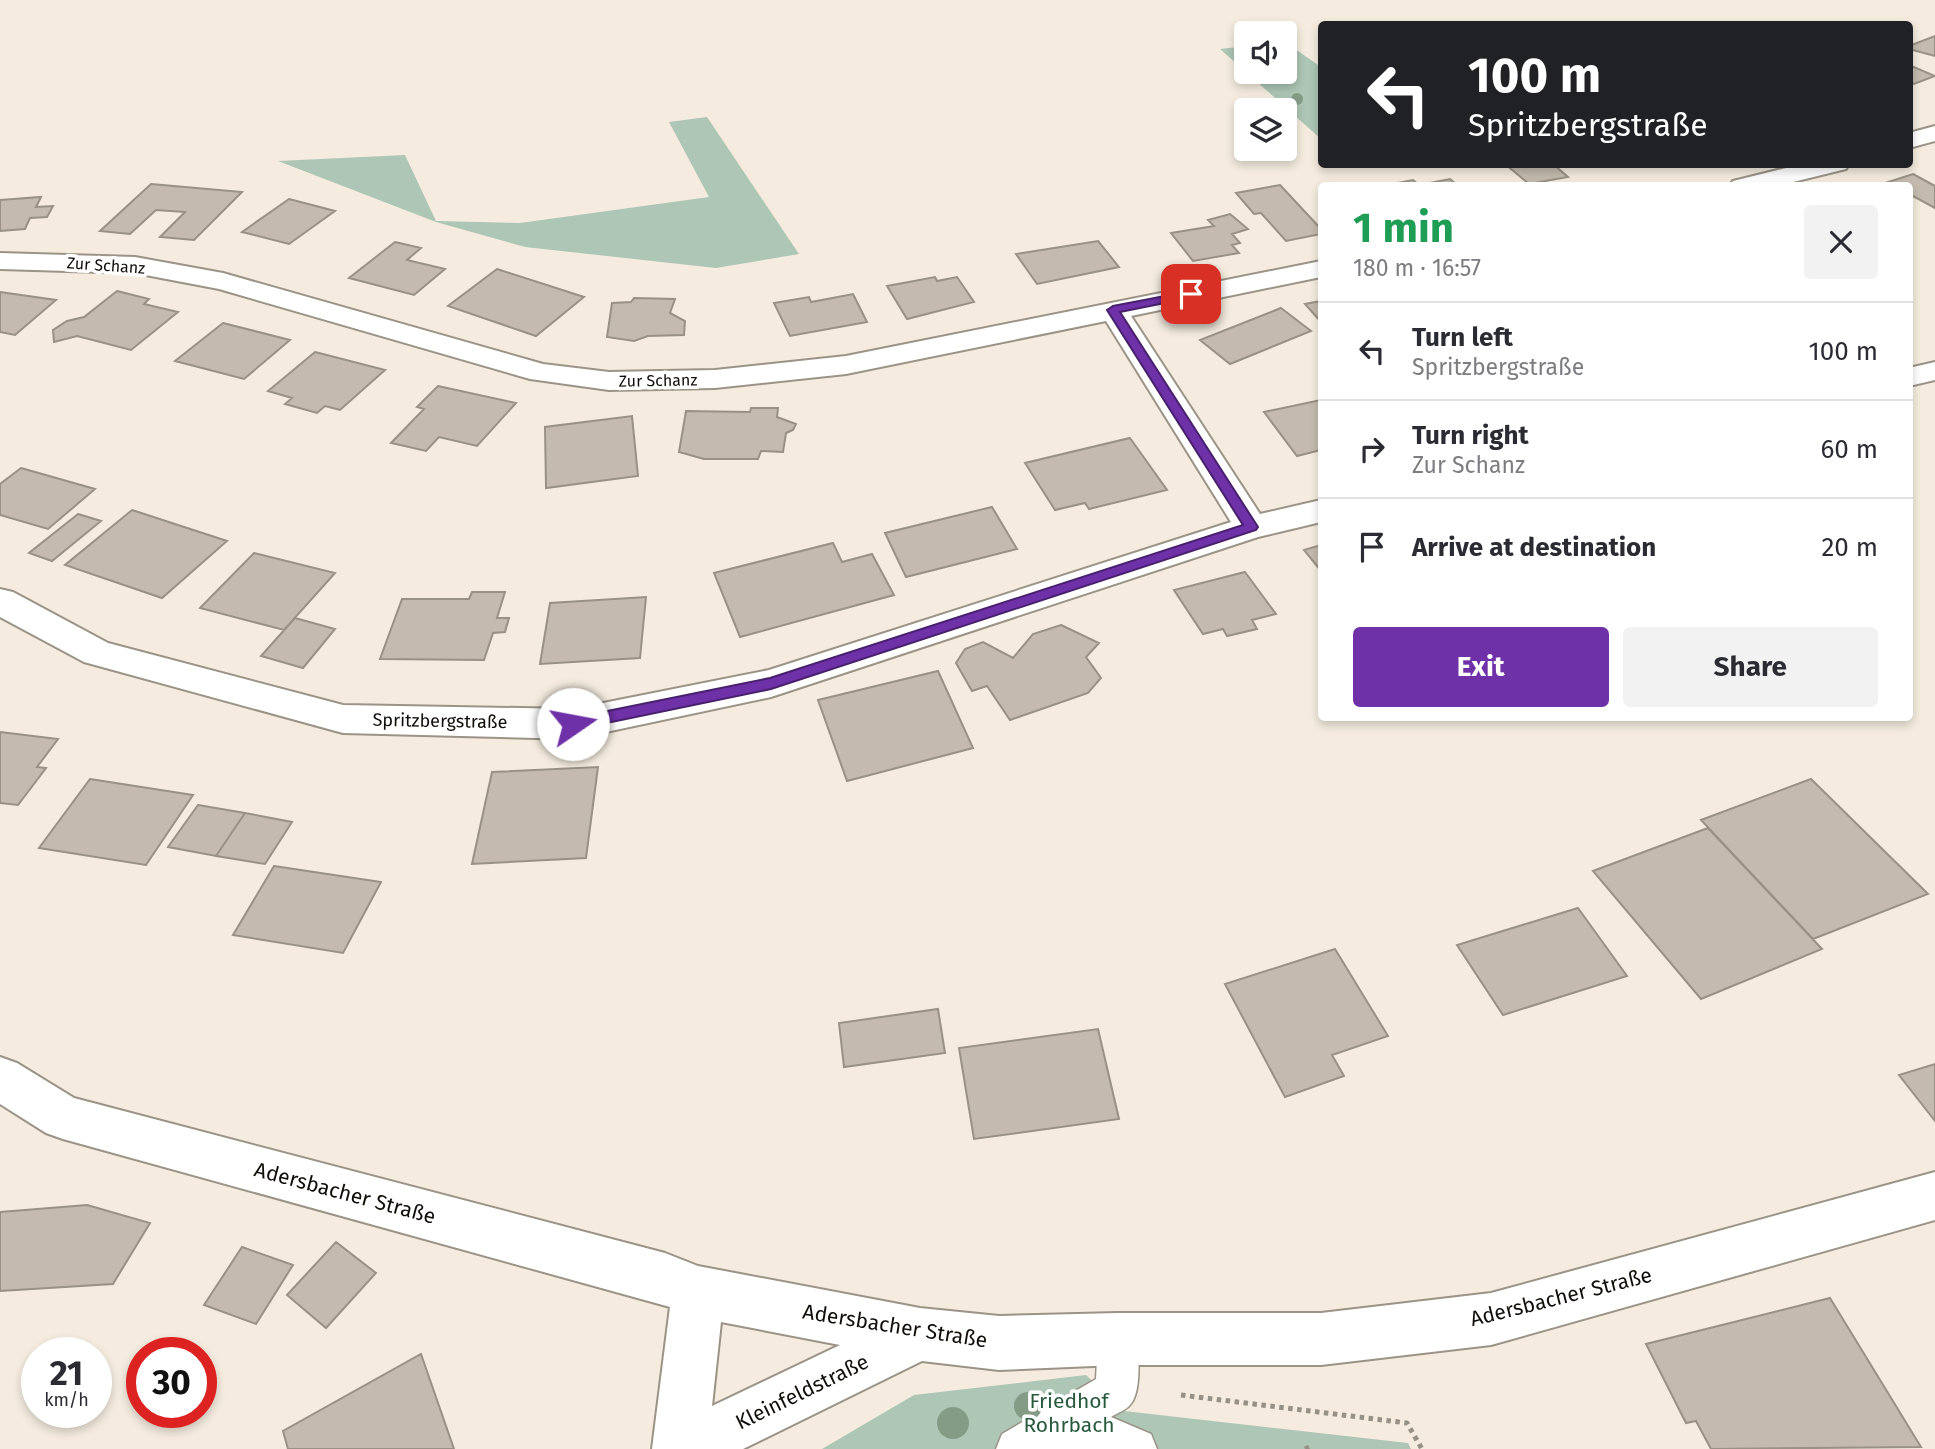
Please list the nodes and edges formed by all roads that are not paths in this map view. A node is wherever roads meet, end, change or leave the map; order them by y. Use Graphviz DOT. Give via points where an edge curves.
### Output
graph roads {
  1 [pos="1935,133"];
  2 [pos="1913,140"];
  3 [pos="1821,168"];
  4 [pos="1759,182"];
  5 [pos="0,261"];
  6 [pos="1318,270"];
  7 [pos="1113,310"];
  8 [pos="1935,371"];
  9 [pos="1913,376"];
  10 [pos="1318,512"];
  11 [pos="1251,527"];
  12 [pos="0,601"];
  13 [pos="0,1077"];
  14 [pos="1935,1196"];
  15 [pos="698,1292"];
  16 [pos="920,1334"];
  17 [pos="1118,1339"];
  18 [pos="682,1449"];
  19 [pos="1017,1449"];
  20 [pos="1053,1449"];
  21 [pos="1136,1449"];
  1 -- 2 [label="street"];
  3 -- 4 [label="street"];
  5 -- 7 [label="street, Zur Schanz" via="135,265 223,282 541,373 609,381 715,379 846,365"];
  6 -- 7 [label="street, Zur Schanz"];
  7 -- 11 [label="street"];
  8 -- 9 [label="street"];
  10 -- 11 [label="street, Spritzbergstraße"];
  11 -- 12 [label="street, Spritzbergstraße" via="771,683 573,724 343,719 97,653"];
  13 -- 15 [label="street, Adersbacher Straße" via="63,1117 651,1275"];
  14 -- 17 [label="street, Adersbacher Straße" via="1491,1319 1321,1339"];
  15 -- 16 [label="street, Adersbacher Straße"];
  15 -- 18 [label="street, Kleinfeldstraße"];
  16 -- 17 [label="street, Adersbacher Straße" via="999,1343"];
  16 -- 18 [label="street, Kleinfeldstraße"];
  17 -- 19 [label="lane" via="1116,1390"];
  20 -- 21 [label="lane" via="1097,1434 1123,1440"];
}
